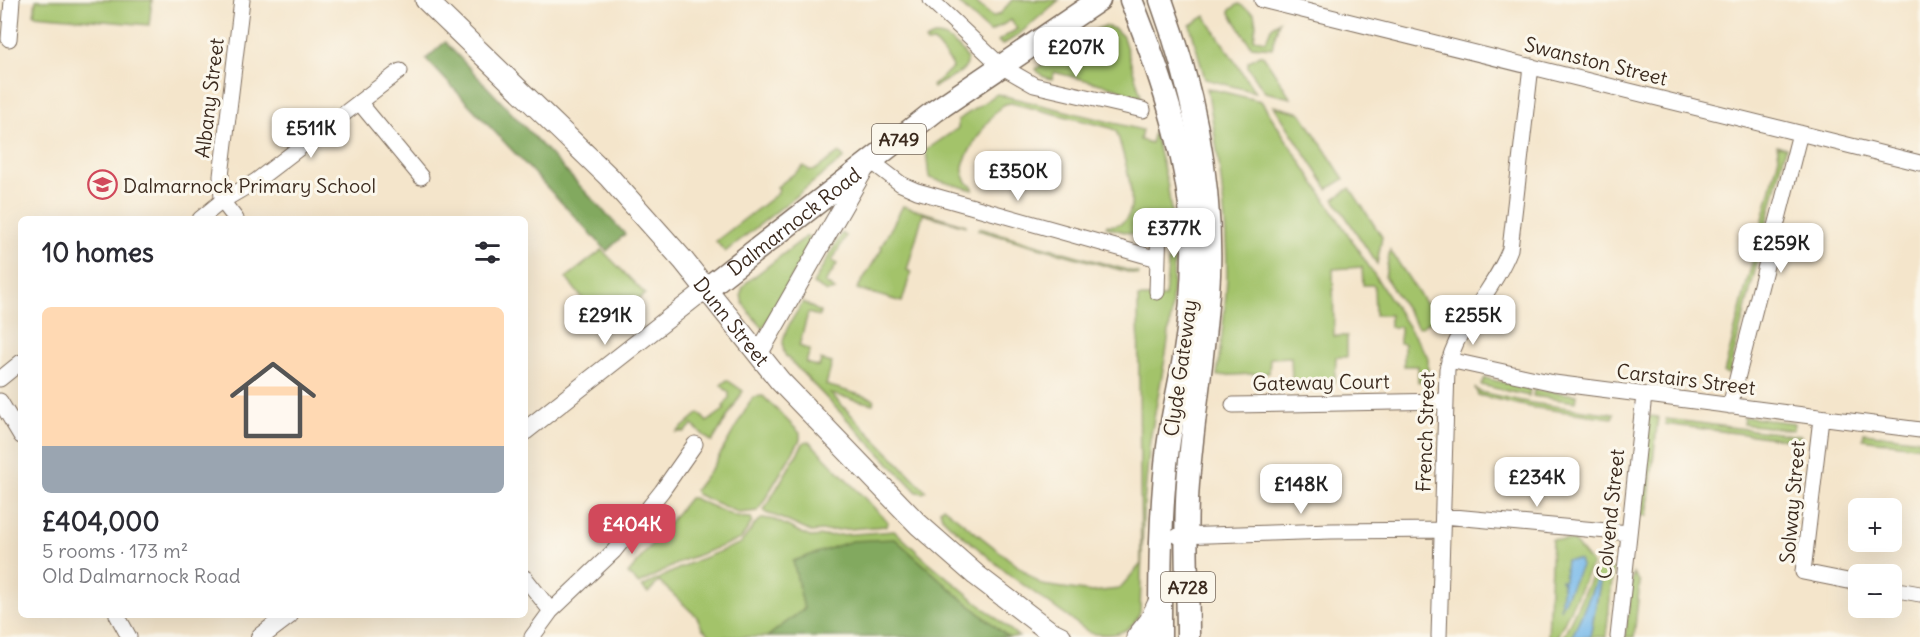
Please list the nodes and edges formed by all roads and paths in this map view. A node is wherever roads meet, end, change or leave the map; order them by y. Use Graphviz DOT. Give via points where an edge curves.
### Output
graph roads {
  1 [pos="12,0"];
  2 [pos="242,0"];
  3 [pos="426,0"];
  4 [pos="931,0"];
  5 [pos="1099,0"];
  6 [pos="1131,0"];
  7 [pos="1161,0"];
  8 [pos="1262,0"];
  9 [pos="9,39"];
  10 [pos="1001,66"];
  11 [pos="1531,66"];
  12 [pos="400,71"];
  13 [pos="359,102"];
  14 [pos="1143,110"];
  15 [pos="1800,133"];
  16 [pos="869,163"];
  17 [pos="1920,163"];
  18 [pos="421,177"];
  19 [pos="222,201"];
  20 [pos="204,216"];
  21 [pos="234,216"];
  22 [pos="1159,224"];
  23 [pos="1158,259"];
  24 [pos="706,289"];
  25 [pos="1157,292"];
  26 [pos="758,355"];
  27 [pos="1449,360"];
  28 [pos="18,364"];
  29 [pos="0,379"];
  30 [pos="1644,395"];
  31 [pos="0,401"];
  32 [pos="1446,401"];
  33 [pos="1233,405"];
  34 [pos="1730,406"];
  35 [pos="1821,417"];
  36 [pos="528,429"];
  37 [pos="1920,430"];
  38 [pos="18,431"];
  39 [pos="695,444"];
  40 [pos="1442,523"];
  41 [pos="1629,533"];
  42 [pos="1187,536"];
  43 [pos="1160,537"];
  44 [pos="1848,581"];
  45 [pos="528,582"];
  46 [pos="1902,591"];
  47 [pos="1920,594"];
  48 [pos="1160,600"];
  49 [pos="551,611"];
  50 [pos="119,618"];
  51 [pos="284,618"];
  52 [pos="1055,635"];
  53 [pos="129,637"];
  54 [pos="260,637"];
  55 [pos="532,637"];
  56 [pos="1137,637"];
  57 [pos="1160,637"];
  58 [pos="1188,637"];
  59 [pos="1439,637"];
  60 [pos="1618,637"];
  1 -- 9 [label="street"];
  2 -- 19 [label="street, Albany Street" via="221,176"];
  3 -- 24 [label="main road, Dunn Street" via="609,177"];
  4 -- 10 [label="street"];
  5 -- 10 [label="main road, Dalmarnock Road / A749"];
  6 -- 43 [label="main road, Clyde Gateway / A728" via="1160,80 1190,206 1190,317 1171,429"];
  7 -- 42 [label="main road, Clyde Gateway / A728" via="1194,112 1208,236 1209,274 1188,482"];
  8 -- 11 [label="street, Swanston Street"];
  10 -- 14 [label="street" via="1034,85"];
  10 -- 16 [label="main road, Dalmarnock Road / A749"];
  11 -- 15 [label="street, Swanston Street"];
  11 -- 27 [label="street, French Street" via="1510,249"];
  12 -- 13 [label="street"];
  13 -- 18 [label="street"];
  13 -- 19 [label="street" via="255,181"];
  15 -- 17 [label="street, Swanston Street"];
  15 -- 34 [label="street"];
  16 -- 23 [label="street" via="917,191"];
  16 -- 24 [label="main road, Dalmarnock Road / A749"];
  16 -- 26 [label="street"];
  19 -- 20 [label="street"];
  19 -- 21 [label="street"];
  22 -- 23 [label="street"];
  23 -- 25 [label="street"];
  24 -- 26 [label="main road, Dunn Street"];
  24 -- 36 [label="street, Dalmarnock Road"];
  26 -- 52 [label="main road, Dunn Street" via="926,531"];
  27 -- 30 [label="street, Carstairs Street" via="1554,383"];
  27 -- 32 [label="street, French Street"];
  28 -- 29 [label="street"];
  30 -- 34 [label="street, Carstairs Street"];
  30 -- 41 [label="street, Colvend Street"];
  31 -- 38 [label="street"];
  32 -- 33 [label="street, Gateway Court"];
  32 -- 40 [label="street, French Street"];
  34 -- 35 [label="street, Carstairs Street"];
  35 -- 37 [label="street, Carstairs Street"];
  35 -- 44 [label="street, Solway Street" via="1803,572"];
  39 -- 49 [label="street" via="614,551"];
  40 -- 41 [label="street"];
  40 -- 42 [label="street"];
  40 -- 59 [label="street, French Street"];
  41 -- 60 [label="street, Colvend Street"];
  42 -- 43 [label="street"];
  42 -- 58 [label="main road, Clyde Gateway / A728"];
  43 -- 48 [label="main road, Clyde Gateway / A728"];
  45 -- 49 [label="street"];
  46 -- 47 [label="street"];
  48 -- 56 [label="main road"];
  48 -- 57 [label="main road, Clyde Gateway / A728"];
  49 -- 55 [label="street"];
  50 -- 53 [label="street"];
  51 -- 54 [label="street"];
}
